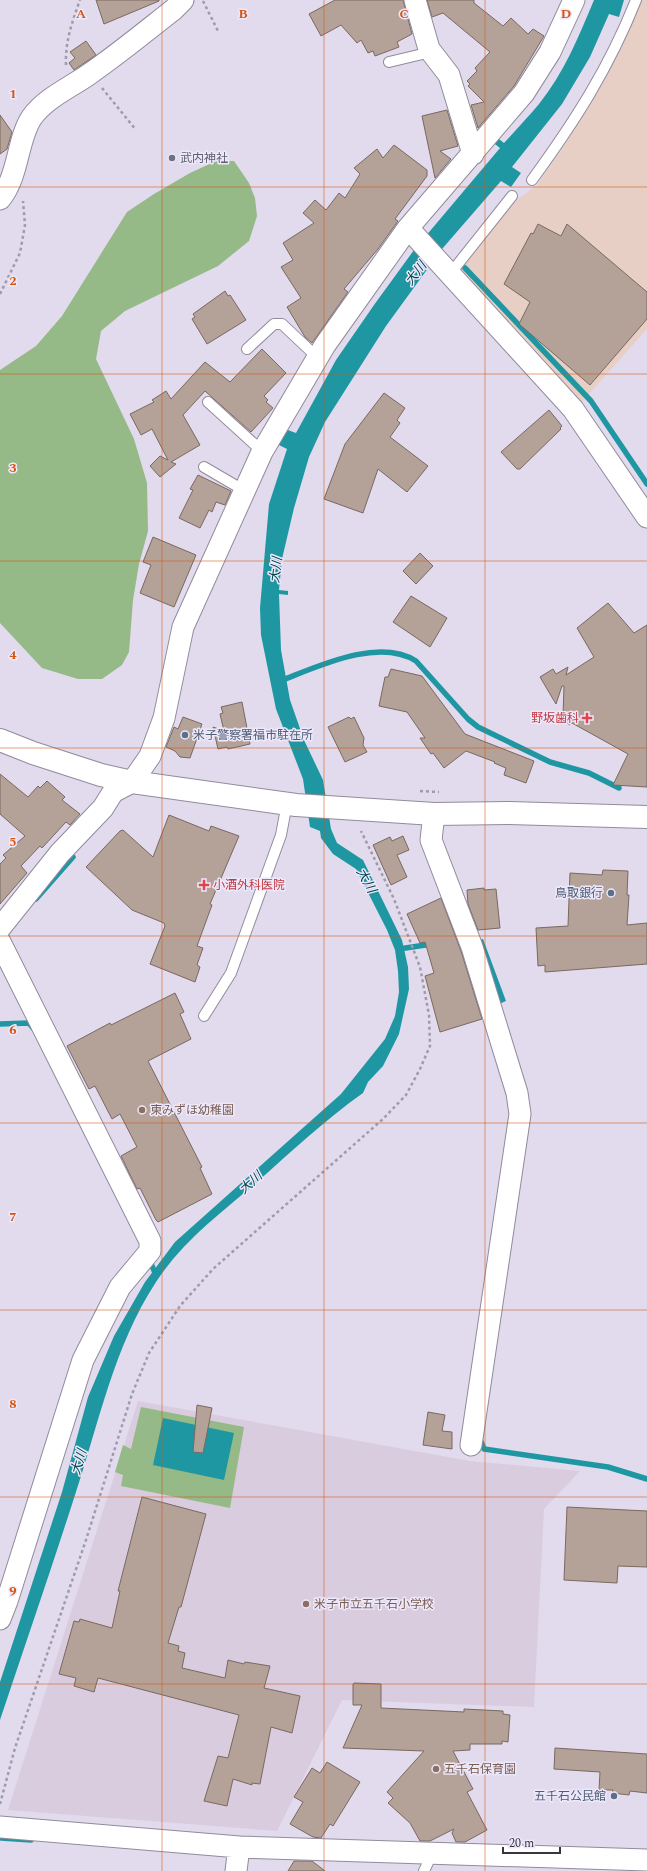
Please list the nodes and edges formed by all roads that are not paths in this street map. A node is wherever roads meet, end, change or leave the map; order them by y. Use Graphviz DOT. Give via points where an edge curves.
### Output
graph roads {
  1 [pos="183,0"];
  2 [pos="415,0"];
  3 [pos="574,0"];
  4 [pos="636,0"];
  5 [pos="431,52"];
  6 [pos="389,62"];
  7 [pos="473,154"];
  8 [pos="532,180"];
  9 [pos="512,196"];
  10 [pos="0,199"];
  11 [pos="414,233"];
  12 [pos="450,274"];
  13 [pos="247,349"];
  14 [pos="318,358"];
  15 [pos="208,402"];
  16 [pos="263,452"];
  17 [pos="204,468"];
  18 [pos="244,491"];
  19 [pos="647,517"];
  20 [pos="0,740"];
  21 [pos="132,782"];
  22 [pos="292,804"];
  23 [pos="434,814"];
  24 [pos="647,818"];
  25 [pos="0,928"];
  26 [pos="0,942"];
  27 [pos="204,1016"];
  28 [pos="471,1445"];
  29 [pos="2,1606"];
  30 [pos="0,1827"];
  31 [pos="239,1847"];
  32 [pos="647,1860"];
  33 [pos="428,1862"];
  34 [pos="474,1863"];
  35 [pos="236,1871"];
  1 -- 10 [label="street" via="32,117 11,180"];
  2 -- 5 [label="street"];
  3 -- 7 [label="street" via="550,52 524,93"];
  4 -- 8 [label="lane" via="601,77 576,118"];
  5 -- 6 [label="lane"];
  5 -- 7 [label="street" via="449,75"];
  7 -- 11 [label="street"];
  9 -- 12 [label="lane"];
  11 -- 12 [label="street"];
  11 -- 14 [label="street"];
  12 -- 19 [label="street" via="573,409"];
  13 -- 14 [label="lane" via="274,324 282,324"];
  14 -- 16 [label="street"];
  15 -- 16 [label="lane"];
  16 -- 18 [label="street"];
  17 -- 18 [label="lane"];
  18 -- 21 [label="street" via="183,627 164,718 150,756"];
  20 -- 21 [label="street" via="101,775"];
  21 -- 22 [label="street"];
  21 -- 25 [label="street" via="113,792 103,808 60,853"];
  22 -- 23 [label="street"];
  22 -- 27 [label="lane" via="231,973"];
  23 -- 24 [label="street" via="570,814"];
  23 -- 28 [label="street" via="431,840 472,947 517,1093 520,1114"];
  26 -- 29 [label="street" via="150,1241 150,1251 120,1287 83,1360"];
  30 -- 31 [label="street"];
  31 -- 33 [label="street"];
  31 -- 35 [label="street"];
  32 -- 34 [label="street"];
  33 -- 34 [label="street"];
}
